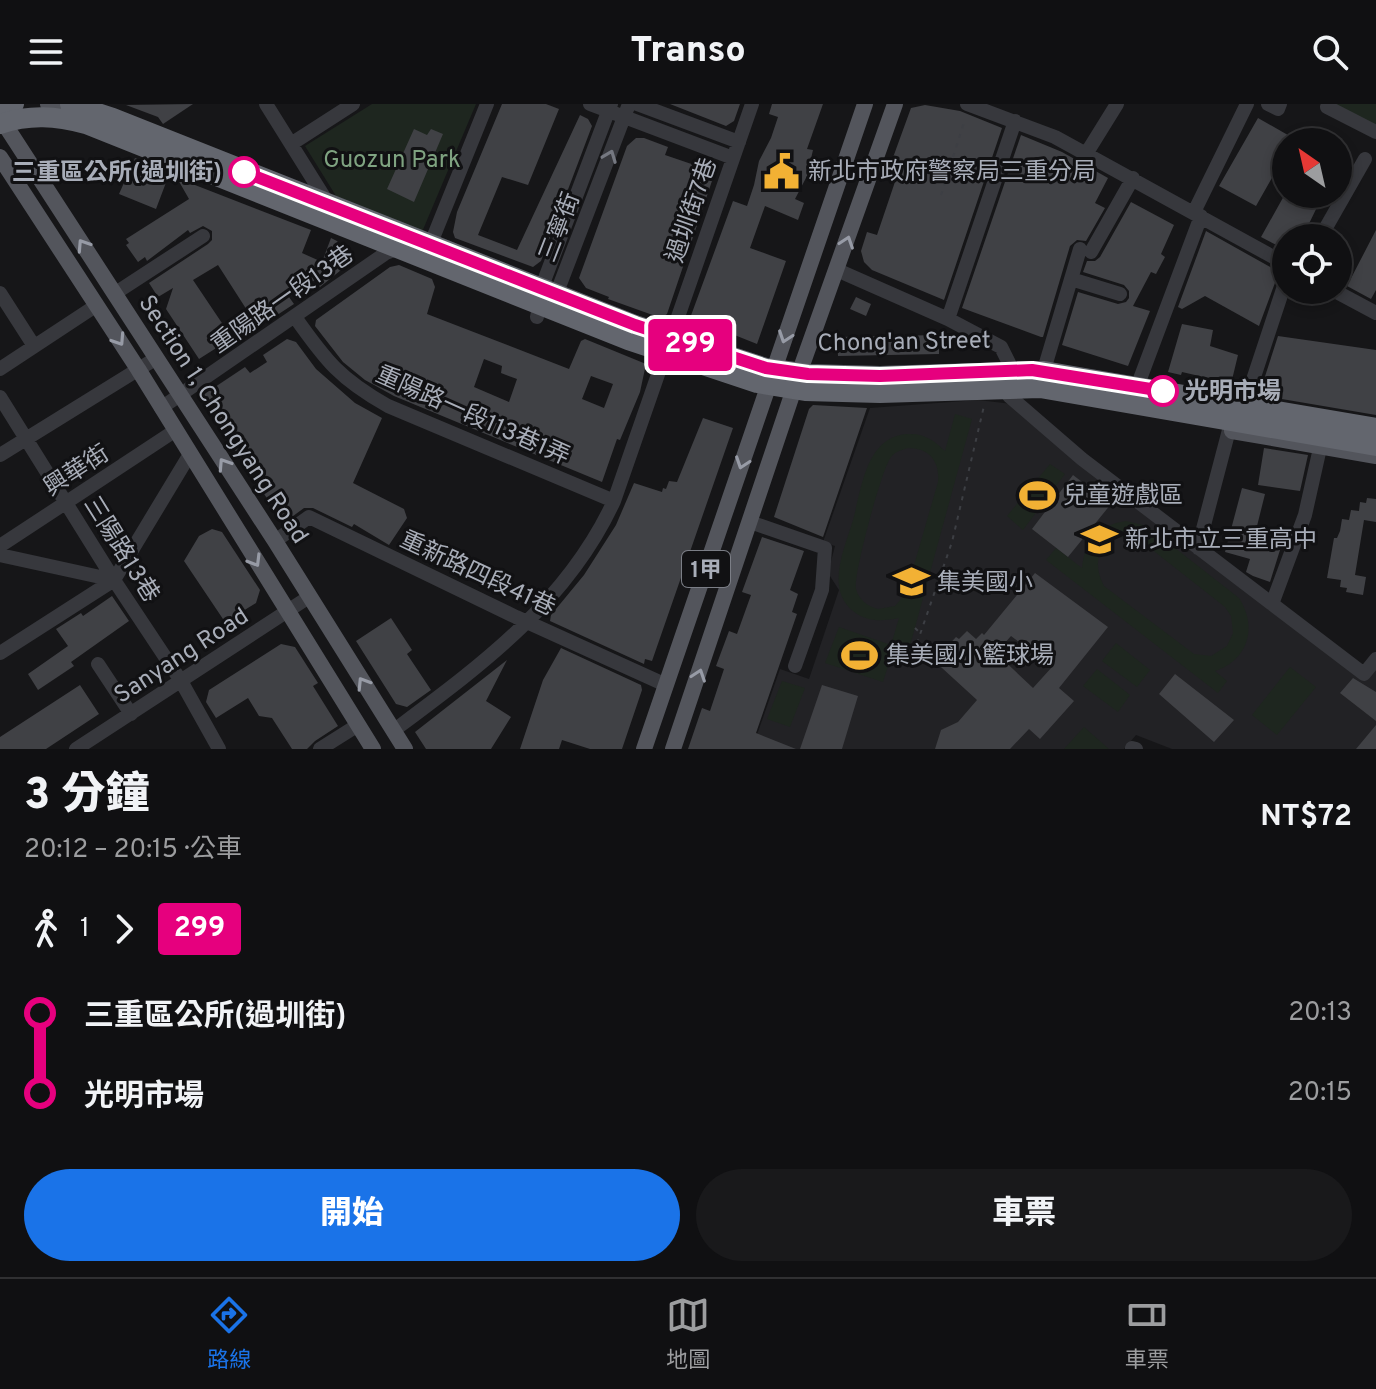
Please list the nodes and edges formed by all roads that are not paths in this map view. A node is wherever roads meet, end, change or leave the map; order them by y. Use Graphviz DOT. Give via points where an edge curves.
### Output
graph roads {
  1 [pos="48,104"];
  2 [pos="70,104"];
  3 [pos="85,104"];
  4 [pos="266,104"];
  5 [pos="353,104"];
  6 [pos="487,104"];
  7 [pos="590,104"];
  8 [pos="637,104"];
  9 [pos="752,104"];
  10 [pos="865,104"];
  11 [pos="895,104"];
  12 [pos="968,104"];
  13 [pos="1117,104"];
  14 [pos="1247,104"];
  15 [pos="1268,104"];
  16 [pos="1280,104"];
  17 [pos="1328,104"];
  18 [pos="26,107"];
  19 [pos="610,108"];
  20 [pos="627,110"];
  21 [pos="1015,121"];
  22 [pos="1,122"];
  23 [pos="95,123"];
  24 [pos="1376,132"];
  25 [pos="739,142"];
  26 [pos="291,144"];
  27 [pos="1086,154"];
  28 [pos="0,157"];
  29 [pos="733,158"];
  30 [pos="1365,159"];
  31 [pos="1133,178"];
  32 [pos="1197,214"];
  33 [pos="334,217"];
  34 [pos="1328,224"];
  35 [pos="373,232"];
  36 [pos="203,236"];
  37 [pos="406,245"];
  38 [pos="386,253"];
  39 [pos="1272,256"];
  40 [pos="837,270"];
  41 [pos="1071,279"];
  42 [pos="0,293"];
  43 [pos="114,294"];
  44 [pos="1120,294"];
  45 [pos="541,298"];
  46 [pos="1352,298"];
  47 [pos="1278,304"];
  48 [pos="97,305"];
  49 [pos="1374,308"];
  50 [pos="295,317"];
  51 [pos="537,317"];
  52 [pos="948,319"];
  53 [pos="672,343"];
  54 [pos="34,346"];
  55 [pos="155,359"];
  56 [pos="1009,363"];
  57 [pos="1046,363"];
  58 [pos="775,365"];
  59 [pos="801,368"];
  60 [pos="0,369"];
  61 [pos="138,369"];
  62 [pos="1140,379"];
  63 [pos="767,389"];
  64 [pos="792,395"];
  65 [pos="179,396"];
  66 [pos="1009,396"];
  67 [pos="0,397"];
  68 [pos="1247,398"];
  69 [pos="161,408"];
  70 [pos="1376,419"];
  71 [pos="1376,428"];
  72 [pos="176,430"];
  73 [pos="1229,430"];
  74 [pos="27,438"];
  75 [pos="1376,446"];
  76 [pos="1320,448"];
  77 [pos="190,454"];
  78 [pos="0,455"];
  79 [pos="1376,456"];
  80 [pos="614,501"];
  81 [pos="66,502"];
  82 [pos="750,522"];
  83 [pos="275,541"];
  84 [pos="0,546"];
  85 [pos="1198,548"];
  86 [pos="0,555"];
  87 [pos="114,580"];
  88 [pos="309,597"];
  89 [pos="1272,604"];
  90 [pos="287,612"];
  91 [pos="530,621"];
  92 [pos="0,653"];
  93 [pos="1376,659"];
  94 [pos="98,664"];
  95 [pos="795,666"];
  96 [pos="181,681"];
  97 [pos="666,685"];
  98 [pos="131,714"];
  99 [pos="358,725"];
  100 [pos="393,731"];
  101 [pos="76,749"];
  102 [pos="219,749"];
  103 [pos="320,749"];
  104 [pos="373,749"];
  105 [pos="405,749"];
  106 [pos="644,749"];
  107 [pos="673,749"];
  1 -- 23 [label="main road"];
  2 -- 71 [label="highway, bridge" via="635,325 766,368 880,376 1044,371"];
  3 -- 23 [label="main road"];
  4 -- 26 [label="street"];
  5 -- 26 [label="street"];
  6 -- 37 [label="street, 重陽路一段13巷" via="433,238"];
  7 -- 19 [label="street"];
  8 -- 25 [label="street"];
  9 -- 25 [label="street, 過圳街7巷"];
  10 -- 58 [label="main road, 1甲, one-way"];
  40 -- 11 [label="main road, 1甲, one-way"];
  12 -- 21 [label="street"];
  13 -- 27 [label="street"];
  14 -- 32 [label="street"];
  15 -- 16 [label="street" via="1278,109"];
  17 -- 24 [label="street"];
  18 -- 22 [label="highway"];
  18 -- 23 [label="main road"];
  19 -- 20 [label="street"];
  19 -- 45 [label="street, 三寧街"];
  20 -- 29 [label="street"];
  45 -- 20 [label="street, 三寧街, one-way" via="559,287"];
  21 -- 27 [label="street"];
  21 -- 52 [label="street"];
  43 -- 22 [label="main road, Section 1, Chongyang Road, one-way"];
  22 -- 75 [label="highway, bridge" via="51,117 86,124 613,334 757,383 805,391 880,393 1040,388"];
  23 -- 33 [label="main road"];
  25 -- 29 [label="street, 過圳街7巷"];
  26 -- 33 [label="street"];
  27 -- 31 [label="street"];
  28 -- 48 [label="main road, Section 1, Chongyang Road"];
  29 -- 53 [label="street, 過圳街7巷"];
  30 -- 34 [label="street"];
  31 -- 32 [label="street"];
  31 -- 41 [label="street"];
  32 -- 39 [label="street"];
  32 -- 62 [label="street"];
  33 -- 35 [label="main road"];
  35 -- 37 [label="main road"];
  35 -- 38 [label="main road" via="385,239"];
  36 -- 43 [label="street"];
  37 -- 38 [label="street, 重陽路一段13巷"];
  37 -- 45 [label="main road"];
  38 -- 50 [label="street, 重陽路一段13巷"];
  40 -- 52 [label="street, Chong'an Street"];
  40 -- 59 [label="main road, 1甲"];
  41 -- 44 [label="street"];
  41 -- 57 [label="street"];
  42 -- 54 [label="street"];
  43 -- 55 [label="main road, Section 1, Chongyang Road"];
  45 -- 51 [label="street"];
  45 -- 53 [label="main road"];
  46 -- 49 [label="street"];
  47 -- 68 [label="street"];
  48 -- 54 [label="street"];
  48 -- 61 [label="main road, Section 1, Chongyang Road, one-way"];
  50 -- 65 [label="street, 重陽路一段13巷"];
  50 -- 80 [label="street, 重陽路一段113巷1弄" via="326,361 365,393"];
  52 -- 56 [label="street, Chong'an Street" via="1001,347"];
  53 -- 58 [label="main road, Chong'an Street"];
  53 -- 63 [label="main road" via="685,363"];
  53 -- 80 [label="street, 過圳街7巷"];
  54 -- 60 [label="street"];
  55 -- 61 [label="street"];
  55 -- 65 [label="main road, Section 1, Chongyang Road"];
  56 -- 57 [label="main road, Chong'an Street"];
  56 -- 59 [label="main road, Chong'an Street"];
  56 -- 66 [label="street"];
  57 -- 62 [label="main road, Chong'an Street"];
  58 -- 59 [label="main road, Chong'an Street"];
  58 -- 63 [label="main road, 1甲"];
  59 -- 64 [label="main road, 1甲"];
  61 -- 69 [label="main road, Section 1, Chongyang Road"];
  61 -- 74 [label="street"];
  62 -- 68 [label="main road, Chong'an Street"];
  63 -- 64 [label="main road"];
  63 -- 97 [label="main road, 1甲, one-way"];
  64 -- 66 [label="main road" via="872,402"];
  64 -- 82 [label="main road, 1甲"];
  65 -- 69 [label="street, 重陽路一段13巷"];
  83 -- 65 [label="main road, Section 1, Chongyang Road, one-way"];
  66 -- 73 [label="main road" via="1076,402"];
  66 -- 85 [label="street"];
  67 -- 74 [label="street, 三陽路13巷"];
  68 -- 70 [label="main road, Chong'an Street"];
  68 -- 73 [label="street"];
  69 -- 72 [label="main road, Section 1, Chongyang Road"];
  72 -- 77 [label="main road, Section 1, Chongyang Road"];
  72 -- 81 [label="street, 興華街"];
  73 -- 76 [label="main road"];
  73 -- 85 [label="street"];
  74 -- 78 [label="street"];
  74 -- 81 [label="street, 三陽路13巷"];
  76 -- 79 [label="main road"];
  76 -- 89 [label="street" via="1305,515"];
  77 -- 87 [label="street"];
  77 -- 90 [label="main road, Section 1, Chongyang Road, one-way"];
  80 -- 91 [label="street, 過圳街7巷" via="566,579"];
  81 -- 84 [label="street, 興華街"];
  81 -- 87 [label="street, 三陽路13巷"];
  82 -- 95 [label="street" via="825,548 822,590"];
  107 -- 82 [label="main road, 1甲, one-way"];
  83 -- 88 [label="main road, Section 1, Chongyang Road"];
  83 -- 91 [label="street, 重新路四段41巷" via="309,517"];
  85 -- 89 [label="street"];
  86 -- 87 [label="street"];
  87 -- 92 [label="street"];
  87 -- 96 [label="street, 三陽路13巷"];
  88 -- 90 [label="street, Sanyang Road"];
  100 -- 88 [label="main road, Section 1, Chongyang Road, one-way"];
  89 -- 93 [label="street" via="1364,674"];
  90 -- 96 [label="street, Sanyang Road"];
  90 -- 99 [label="main road, Section 1, Chongyang Road"];
  91 -- 97 [label="street, 重新路四段41巷"];
  91 -- 100 [label="street, 過圳街7巷"];
  94 -- 98 [label="street"];
  96 -- 98 [label="street, Sanyang Road"];
  96 -- 102 [label="street, 三陽路13巷"];
  97 -- 106 [label="main road, 1甲"];
  98 -- 101 [label="street, Sanyang Road"];
  99 -- 103 [label="street"];
  99 -- 104 [label="main road, Section 1, Chongyang Road"];
  100 -- 105 [label="main road, Section 1, Chongyang Road"];
}
